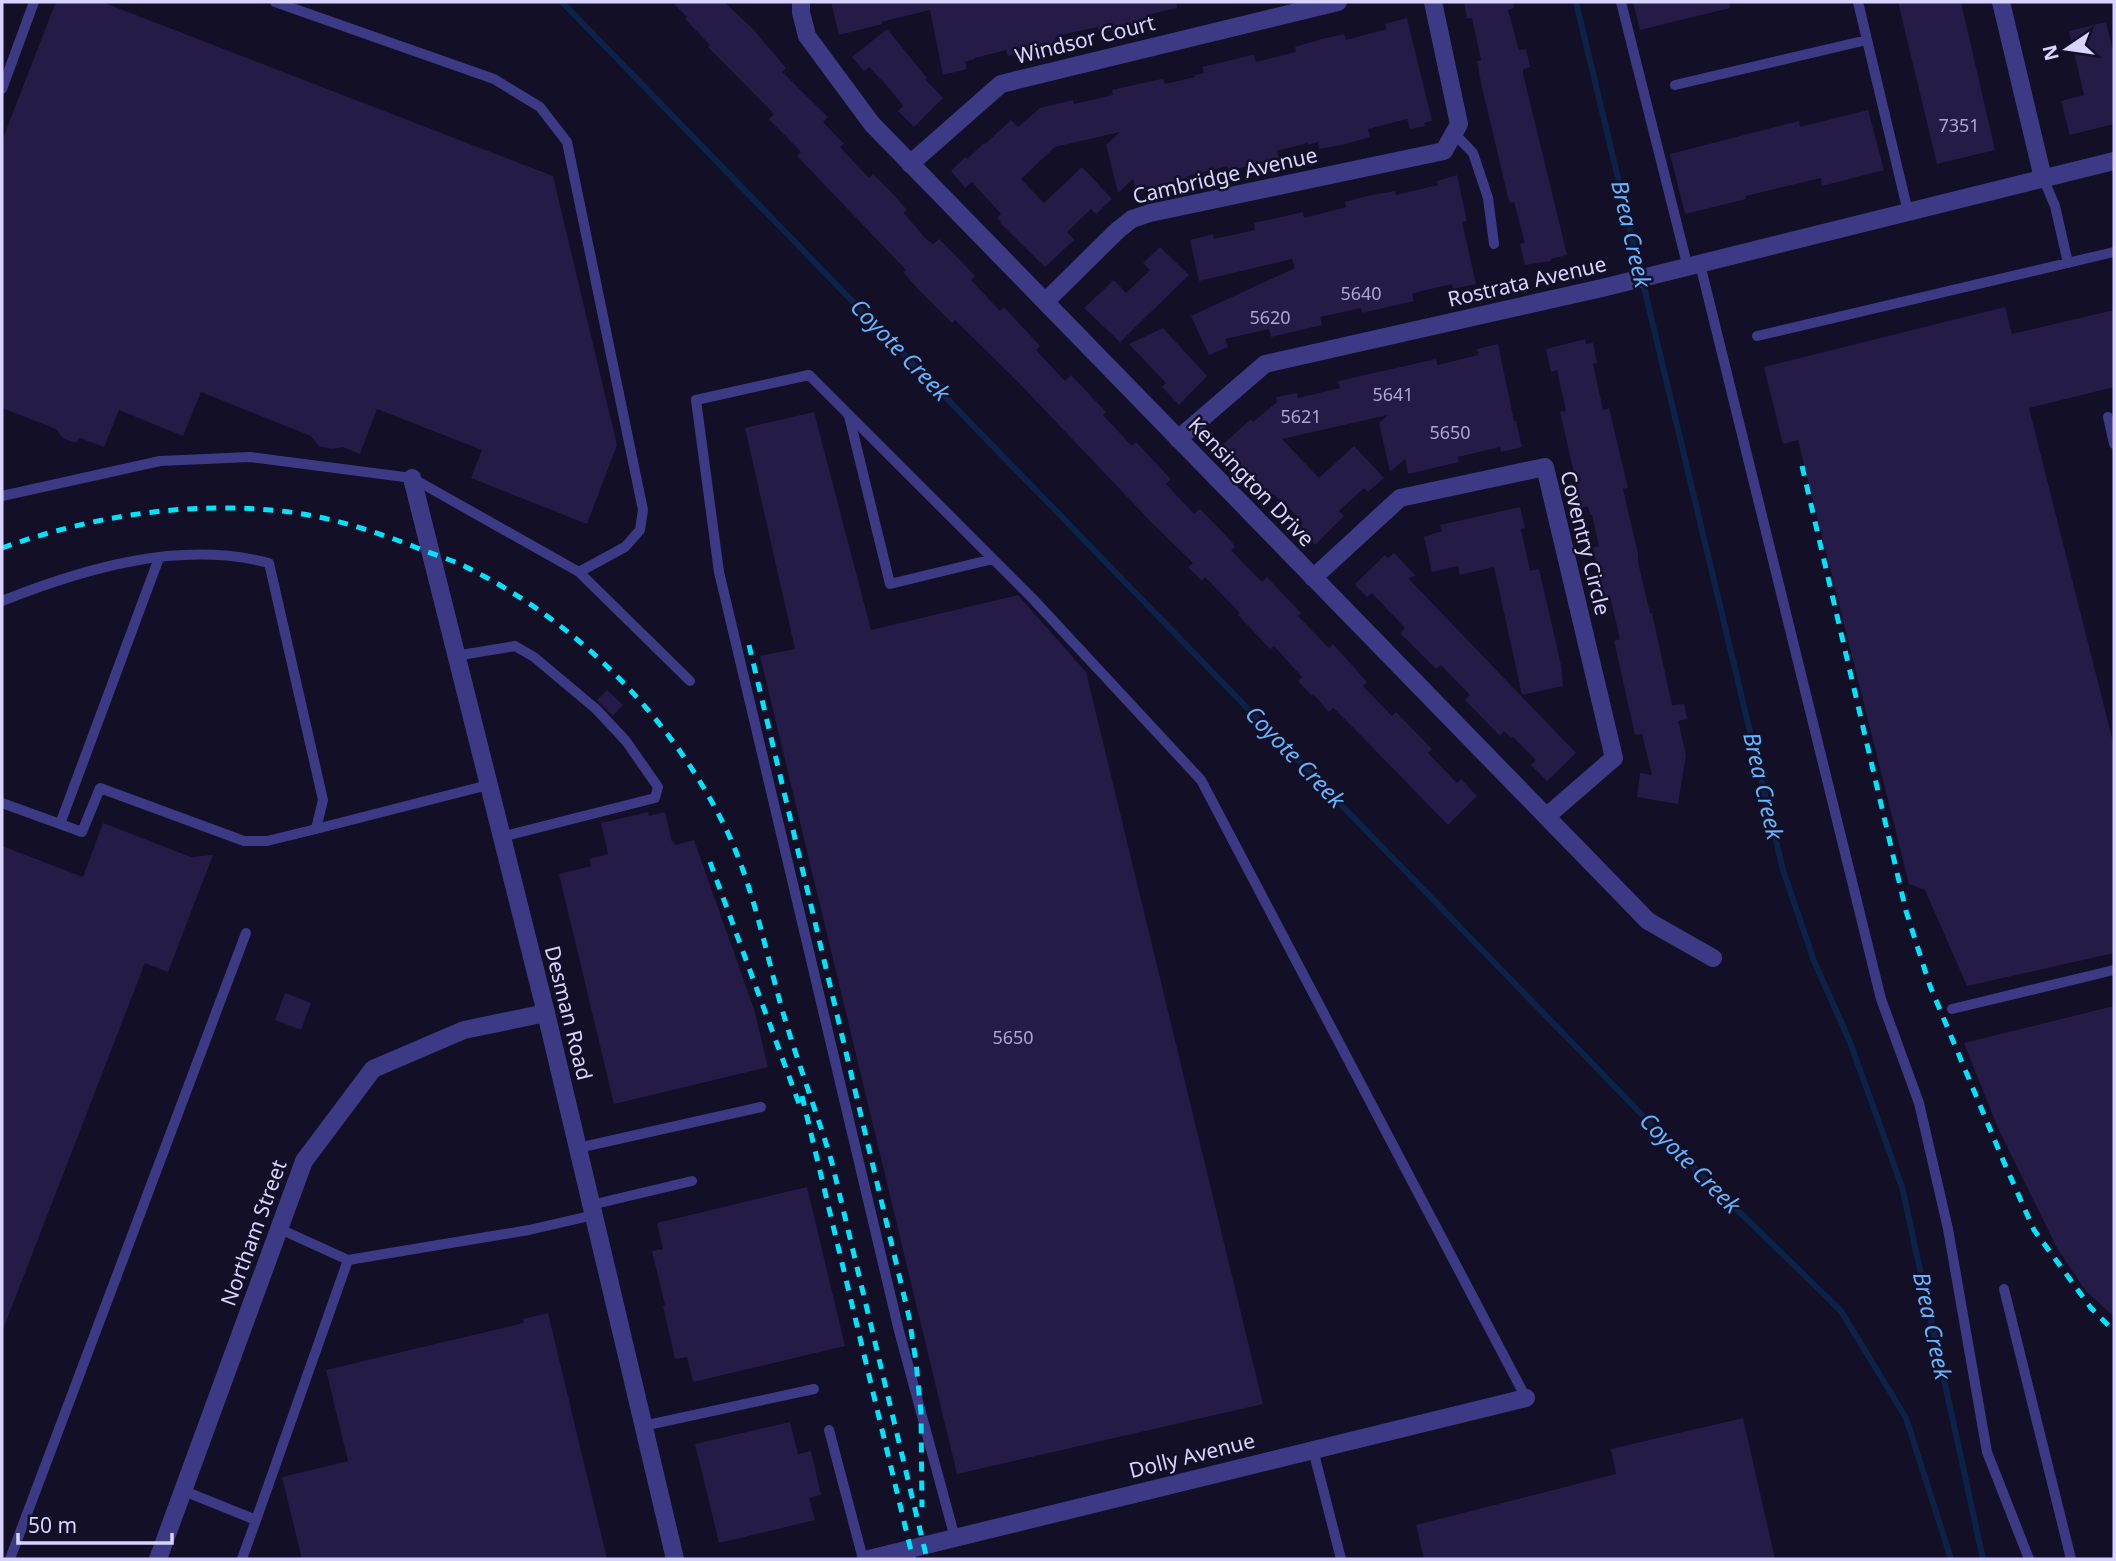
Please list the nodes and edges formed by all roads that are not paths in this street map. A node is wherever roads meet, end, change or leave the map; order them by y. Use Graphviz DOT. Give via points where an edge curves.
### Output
graph roads {
  1 [pos="34,2"];
  2 [pos="275,2"];
  3 [pos="801,2"];
  4 [pos="1338,2"];
  5 [pos="1433,2"];
  6 [pos="1621,2"];
  7 [pos="1858,2"];
  8 [pos="2001,2"];
  9 [pos="1867,40"];
  10 [pos="1675,85"];
  11 [pos="2,89"];
  12 [pos="1454,133"];
  13 [pos="2114,161"];
  14 [pos="910,164"];
  15 [pos="2043,178"];
  16 [pos="1908,212"];
  17 [pos="1494,244"];
  18 [pos="2114,252"];
  19 [pos="2068,263"];
  20 [pos="1691,267"];
  21 [pos="1046,301"];
  22 [pos="1757,336"];
  23 [pos="849,415"];
  24 [pos="2108,417"];
  25 [pos="1178,439"];
  26 [pos="2114,444"];
  27 [pos="412,478"];
  28 [pos="2,496"];
  29 [pos="159,558"];
  30 [pos="993,559"];
  31 [pos="579,572"];
  32 [pos="1313,578"];
  33 [pos="2,601"];
  34 [pos="455,656"];
  35 [pos="690,681"];
  36 [pos="488,785"];
  37 [pos="2,803"];
  38 [pos="1547,816"];
  39 [pos="60,824"];
  40 [pos="316,829"];
  41 [pos="501,836"];
  42 [pos="246,933"];
  43 [pos="1713,958"];
  44 [pos="2114,970"];
  45 [pos="1952,1009"];
  46 [pos="546,1013"];
  47 [pos="761,1107"];
  48 [pos="578,1148"];
  49 [pos="692,1181"];
  50 [pos="592,1210"];
  51 [pos="279,1228"];
  52 [pos="348,1260"];
  53 [pos="2004,1289"];
  54 [pos="814,1389"];
  55 [pos="1526,1398"];
  56 [pos="643,1426"];
  57 [pos="830,1430"];
  58 [pos="1313,1450"];
  59 [pos="184,1490"];
  60 [pos="256,1520"];
  61 [pos="955,1538"];
  62 [pos="10,1559"];
  63 [pos="159,1559"];
  64 [pos="242,1559"];
  65 [pos="675,1559"];
  66 [pos="863,1559"];
  67 [pos="869,1559"];
  68 [pos="1341,1559"];
  69 [pos="2029,1559"];
  70 [pos="2071,1559"];
  1 -- 11 [label="lane"];
  2 -- 31 [label="lane" via="494,79 540,107 568,142 643,510 640,530 625,547"];
  3 -- 14 [label="street, Kensington Drive" via="807,36 872,124"];
  4 -- 14 [label="street, Windsor Court" via="1001,83"];
  5 -- 12 [label="street" via="1458,124"];
  6 -- 20 [label="lane"];
  7 -- 9 [label="lane"];
  8 -- 15 [label="street"];
  9 -- 10 [label="lane"];
  9 -- 16 [label="lane"];
  12 -- 17 [label="lane" via="1473,153 1488,198"];
  12 -- 21 [label="street, Cambridge Avenue" via="1444,151 1132,219"];
  13 -- 15 [label="street, Rostrata Avenue"];
  14 -- 21 [label="street, Kensington Drive"];
  15 -- 16 [label="street, Rostrata Avenue"];
  15 -- 19 [label="lane" via="2055,206"];
  16 -- 20 [label="street, Rostrata Avenue"];
  18 -- 19 [label="lane"];
  19 -- 22 [label="lane"];
  20 -- 25 [label="street, Rostrata Avenue" via="1265,364"];
  20 -- 69 [label="lane" via="1881,999 1919,1103 1948,1229 1987,1452"];
  21 -- 25 [label="street, Kensington Drive"];
  23 -- 30 [label="lane"];
  23 -- 30 [label="lane" via="890,584"];
  23 -- 61 [label="lane" via="809,375 696,400 719,572 899,1331"];
  24 -- 26 [label="lane"];
  25 -- 32 [label="street, Kensington Drive"];
  27 -- 28 [label="lane" via="250,457 160,461"];
  27 -- 31 [label="lane"];
  27 -- 34 [label="street, Desman Road"];
  29 -- 33 [label="lane" via="41,585"];
  29 -- 39 [label="lane"];
  29 -- 40 [label="lane" via="243,556 269,563 323,800"];
  30 -- 55 [label="lane" via="1201,780"];
  31 -- 35 [label="lane"];
  32 -- 38 [label="street, Kensington Drive"];
  32 -- 38 [label="street, Coventry Circle" via="1400,498 1545,467 1614,758"];
  34 -- 36 [label="street, Desman Road"];
  34 -- 41 [label="lane" via="515,646 534,657 596,709 626,741 658,787 655,798"];
  36 -- 40 [label="lane"];
  36 -- 41 [label="street, Desman Road"];
  37 -- 39 [label="lane"];
  38 -- 43 [label="street, Kensington Drive" via="1648,921"];
  39 -- 40 [label="lane" via="82,832 100,788 244,841 267,841"];
  41 -- 46 [label="street, Desman Road"];
  42 -- 62 [label="lane"];
  44 -- 45 [label="lane"];
  46 -- 48 [label="street, Desman Road"];
  46 -- 51 [label="street, Northam Street" via="464,1030 373,1069 304,1161"];
  47 -- 48 [label="lane"];
  48 -- 50 [label="street, Desman Road"];
  49 -- 50 [label="lane"];
  50 -- 52 [label="lane" via="529,1230"];
  50 -- 56 [label="street, Desman Road"];
  51 -- 52 [label="lane"];
  51 -- 59 [label="street, Northam Street"];
  52 -- 60 [label="lane"];
  53 -- 70 [label="lane"];
  54 -- 56 [label="lane"];
  55 -- 58 [label="street, Dolly Avenue"];
  56 -- 65 [label="street, Desman Road"];
  57 -- 66 [label="lane"];
  58 -- 61 [label="street, Dolly Avenue"];
  58 -- 68 [label="lane"];
  59 -- 60 [label="lane"];
  59 -- 63 [label="street, Northam Street"];
  60 -- 64 [label="lane"];
  61 -- 67 [label="street, Dolly Avenue"];
}
